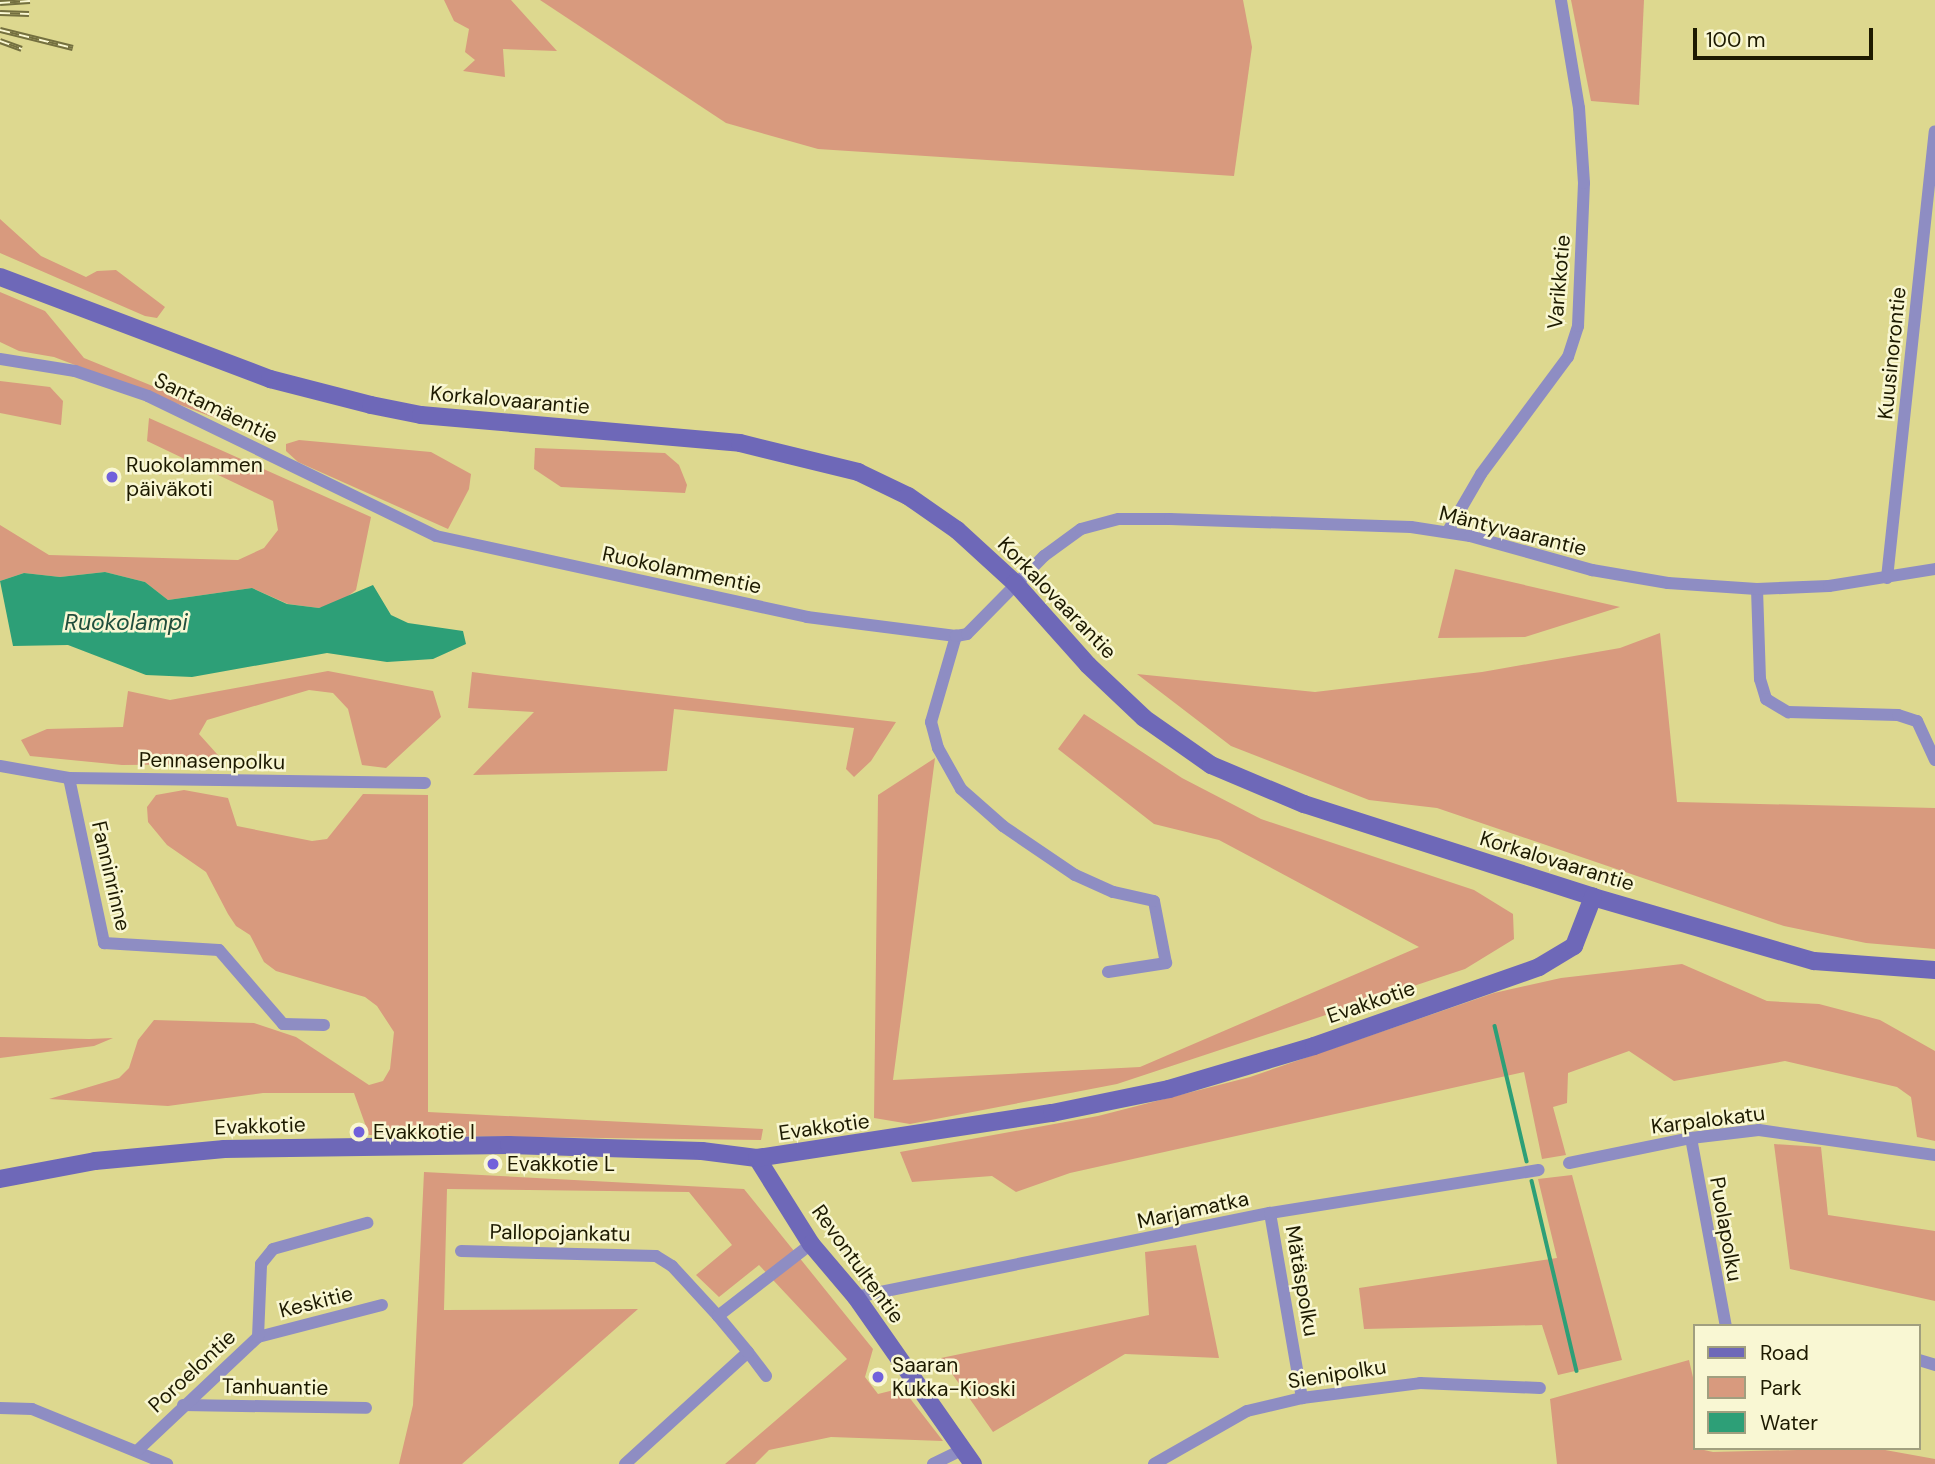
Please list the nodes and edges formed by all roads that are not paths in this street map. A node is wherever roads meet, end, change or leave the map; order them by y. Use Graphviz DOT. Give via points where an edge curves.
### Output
graph roads {
  1 [pos="1561,0"];
  2 [pos="1935,132"];
  3 [pos="0,265"];
  4 [pos="0,277"];
  5 [pos="86,310"];
  6 [pos="0,359"];
  7 [pos="405,521"];
  8 [pos="1448,531"];
  9 [pos="1935,569"];
  10 [pos="1886,578"];
  11 [pos="1015,583"];
  12 [pos="1757,589"];
  13 [pos="956,636"];
  14 [pos="1935,760"];
  15 [pos="0,766"];
  16 [pos="69,778"];
  17 [pos="425,783"];
  18 [pos="1593,897"];
  19 [pos="1935,970"];
  20 [pos="1108,972"];
  21 [pos="324,1025"];
  22 [pos="1691,1138"];
  23 [pos="1935,1155"];
  24 [pos="757,1158"];
  25 [pos="1569,1163"];
  26 [pos="1539,1170"];
  27 [pos="0,1179"];
  28 [pos="1270,1213"];
  29 [pos="367,1223"];
  30 [pos="811,1244"];
  31 [pos="461,1251"];
  32 [pos="856,1297"];
  33 [pos="382,1305"];
  34 [pos="718,1316"];
  35 [pos="1726,1324"];
  36 [pos="258,1337"];
  37 [pos="748,1352"];
  38 [pos="766,1376"];
  39 [pos="1540,1388"];
  40 [pos="1302,1398"];
  41 [pos="183,1405"];
  42 [pos="0,1408"];
  43 [pos="366,1408"];
  44 [pos="138,1450"];
  45 [pos="968,1457"];
  46 [pos="167,1464"];
  47 [pos="625,1464"];
  48 [pos="933,1464"];
  49 [pos="1154,1464"];
  1 -- 8 [label="street, Varikkotie" via="1579,108 1584,183 1578,326 1569,356 1481,474"];
  2 -- 10 [label="street, Kuusinorontie"];
  3 -- 5 [label="street, Korkalovaarantie" via="70,297"];
  4 -- 5 [label="street, Korkalovaarantie"];
  5 -- 11 [label="street, Korkalovaarantie" via="270,379 371,405 421,415 740,443 858,472 908,496 957,530"];
  6 -- 7 [label="street, Santamäentie" via="75,371 148,396"];
  7 -- 13 [label="street, Ruokolammentie" via="436,536 472,545 807,617"];
  8 -- 11 [label="street, Mäntyvaarantie" via="1335,521 1119,519 1081,529"];
  8 -- 12 [label="street, Mäntyvaarantie" via="1592,570 1668,583"];
  9 -- 10 [label="street, Mäntyvaarantie"];
  10 -- 12 [label="street, Mäntyvaarantie"];
  11 -- 13 [label="street, Mäntyvaarantie" via="994,610 967,634"];
  11 -- 18 [label="street, Korkalovaarantie" via="1125,700 1211,765 1304,804"];
  12 -- 14 [label="street" via="1760,679 1766,699 1788,712 1898,715 1917,721"];
  13 -- 20 [label="street" via="931,722 938,748 961,789 1003,827 1075,875 1113,892 1154,901 1166,962"];
  15 -- 16 [label="street, Pennasenpolku"];
  16 -- 17 [label="street, Pennasenpolku"];
  16 -- 21 [label="street, Fanninrinne" via="104,943 219,950 283,1024"];
  18 -- 19 [label="street, Korkalovaarantie" via="1814,961"];
  18 -- 24 [label="street, Evakkotie" via="1574,946 1539,967 1314,1046 1169,1089 1052,1113"];
  22 -- 23 [label="street, Karpalokatu" via="1780,1130"];
  22 -- 25 [label="street, Karpalokatu"];
  22 -- 35 [label="street, Puolapolku"];
  24 -- 27 [label="street, Evakkotie" via="509,1145 224,1149 95,1161"];
  24 -- 30 [label="street, Revontultentie"];
  26 -- 28 [label="street, Marjamatka"];
  28 -- 32 [label="street, Marjamatka"];
  28 -- 40 [label="street, Mätäspolku"];
  29 -- 36 [label="street, Poroelontie" via="273,1250 261,1264"];
  30 -- 32 [label="street, Revontultentie"];
  30 -- 34 [label="street"];
  31 -- 34 [label="street, Pallopojankatu" via="656,1256 672,1266"];
  32 -- 45 [label="street, Revontultentie"];
  33 -- 36 [label="street, Keskitie"];
  34 -- 37 [label="street, Pallopojankatu"];
  36 -- 41 [label="street, Poroelontie"];
  37 -- 38 [label="street, Pallopojankatu"];
  37 -- 47 [label="street"];
  39 -- 40 [label="street, Sienipolku" via="1420,1382"];
  40 -- 49 [label="street, Sienipolku" via="1247,1411"];
  41 -- 43 [label="street, Tanhuantie"];
  41 -- 44 [label="street, Poroelontie"];
  42 -- 44 [label="street" via="32,1409"];
  44 -- 46 [label="street"];
  45 -- 48 [label="street"];
}
